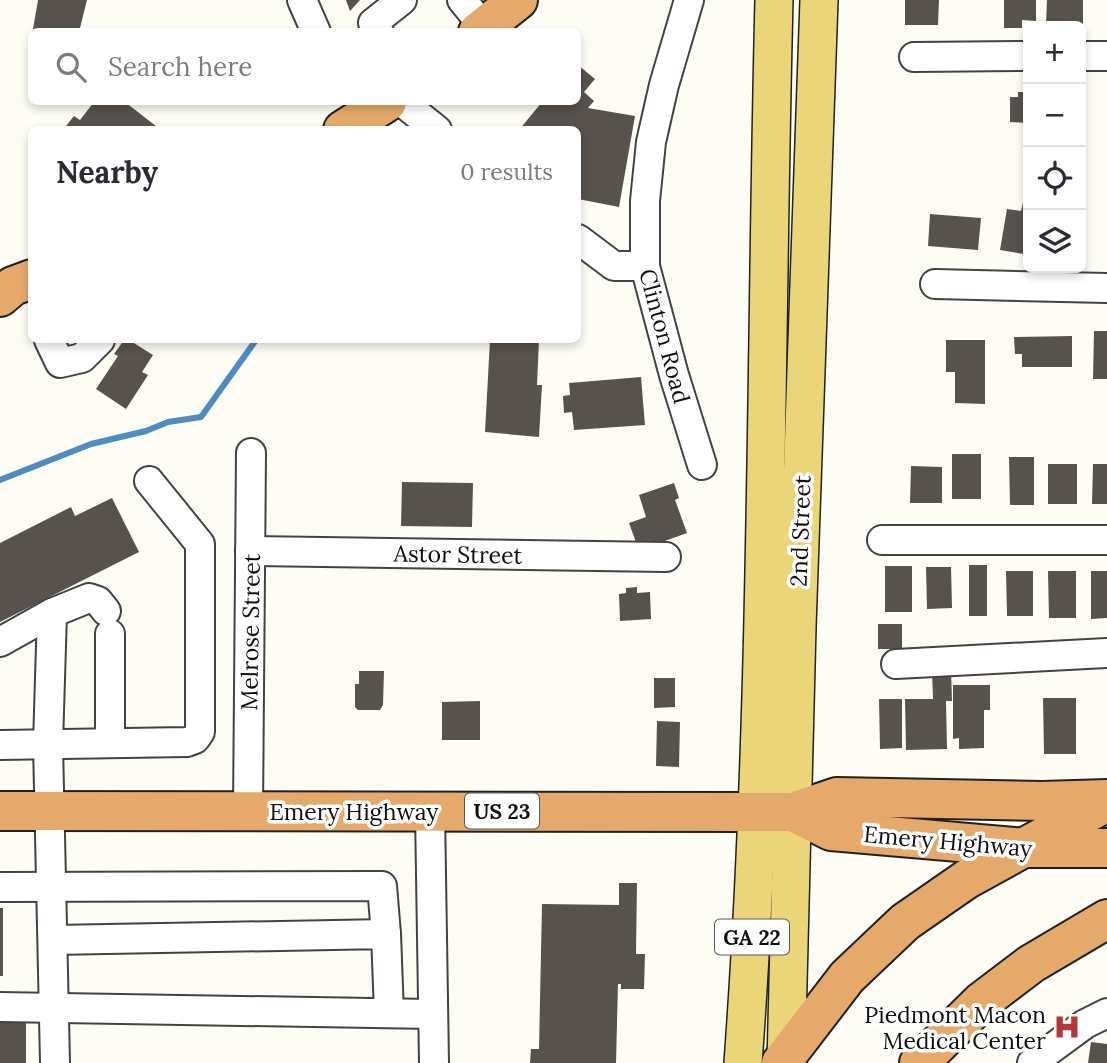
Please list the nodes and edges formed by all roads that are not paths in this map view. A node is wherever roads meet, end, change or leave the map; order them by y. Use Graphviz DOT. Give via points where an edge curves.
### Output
graph roads {
  1 [pos="302,0"];
  2 [pos="402,0"];
  3 [pos="518,0"];
  4 [pos="689,0"];
  5 [pos="774,0"];
  6 [pos="819,0"];
  7 [pos="475,19"];
  8 [pos="314,28"];
  9 [pos="369,28"];
  10 [pos="1023,56"];
  11 [pos="1086,56"];
  12 [pos="1107,56"];
  13 [pos="914,57"];
  14 [pos="382,105"];
  15 [pos="406,105"];
  16 [pos="348,126"];
  17 [pos="433,126"];
  18 [pos="582,248"];
  19 [pos="645,266"];
  20 [pos="936,285"];
  21 [pos="1107,288"];
  22 [pos="50,343"];
  23 [pos="97,343"];
  24 [pos="251,453"];
  25 [pos="702,465"];
  26 [pos="149,481"];
  27 [pos="882,540"];
  28 [pos="1107,540"];
  29 [pos="250,551"];
  30 [pos="666,557"];
  31 [pos="52,613"];
  32 [pos="0,642"];
  33 [pos="1107,653"];
  34 [pos="896,664"];
  35 [pos="110,743"];
  36 [pos="48,744"];
  37 [pos="0,745"];
  38 [pos="1107,801"];
  39 [pos="0,811"];
  40 [pos="49,811"];
  41 [pos="248,811"];
  42 [pos="430,811"];
  43 [pos="774,812"];
  44 [pos="1027,848"];
  45 [pos="1107,848"];
  46 [pos="0,887"];
  47 [pos="51,887"];
  48 [pos="1107,919"];
  49 [pos="386,934"];
  50 [pos="52,940"];
  51 [pos="0,1007"];
  52 [pos="54,1008"];
  53 [pos="390,1013"];
  54 [pos="1107,1013"];
  55 [pos="433,1014"];
  56 [pos="784,1060"];
  57 [pos="55,1063"];
  58 [pos="434,1063"];
  59 [pos="743,1063"];
  60 [pos="919,1063"];
  61 [pos="1032,1063"];
  1 -- 8 [label="street"];
  2 -- 9 [label="street"];
  3 -- 7 [label="highway"];
  4 -- 19 [label="street, Clinton Road" via="651,142"];
  5 -- 43 [label="main road, 2nd Street" via="761,645"];
  6 -- 43 [label="main road, 2nd Street" via="797,627"];
  10 -- 13 [label="street"];
  11 -- 12 [label="street"];
  14 -- 16 [label="highway"];
  15 -- 17 [label="street"];
  18 -- 19 [label="street" via="614,266"];
  19 -- 25 [label="street, Clinton Road"];
  20 -- 21 [label="street"];
  22 -- 23 [label="street" via="60,363 82,358"];
  24 -- 29 [label="street, Melrose Street"];
  26 -- 35 [label="street" via="200,544 200,732 187,742"];
  27 -- 28 [label="street"];
  29 -- 30 [label="street, Astor Street"];
  29 -- 41 [label="street, Melrose Street"];
  31 -- 32 [label="street"];
  31 -- 35 [label="street" via="89,598 98,601 108,622"];
  31 -- 36 [label="street"];
  33 -- 34 [label="street"];
  35 -- 36 [label="street"];
  36 -- 37 [label="street"];
  36 -- 40 [label="street"];
  38 -- 43 [label="highway, Emery Highway / US 23" via="836,797"];
  38 -- 44 [label="highway"];
  39 -- 40 [label="highway, Emery Highway / US 23"];
  40 -- 41 [label="highway, Emery Highway / US 23"];
  40 -- 47 [label="street"];
  41 -- 42 [label="highway, Emery Highway / US 23"];
  42 -- 43 [label="highway, Emery Highway / US 23"];
  42 -- 55 [label="street"];
  43 -- 44 [label="highway, Emery Highway / US 23" via="831,831"];
  43 -- 56 [label="main road, 2nd Street / GA 22"];
  43 -- 59 [label="main road, 2nd Street / GA 22" via="751,957"];
  44 -- 45 [label="highway, Emery Highway / US 23"];
  44 -- 56 [label="highway" via="967,879 905,922 847,977"];
  46 -- 47 [label="street"];
  47 -- 49 [label="street" via="382,886"];
  47 -- 50 [label="street"];
  48 -- 60 [label="highway" via="1031,964"];
  49 -- 50 [label="street"];
  49 -- 53 [label="street"];
  50 -- 52 [label="street"];
  51 -- 52 [label="street"];
  52 -- 53 [label="street"];
  52 -- 57 [label="street"];
  53 -- 55 [label="street"];
  54 -- 61 [label="street"];
  55 -- 58 [label="street"];
}
